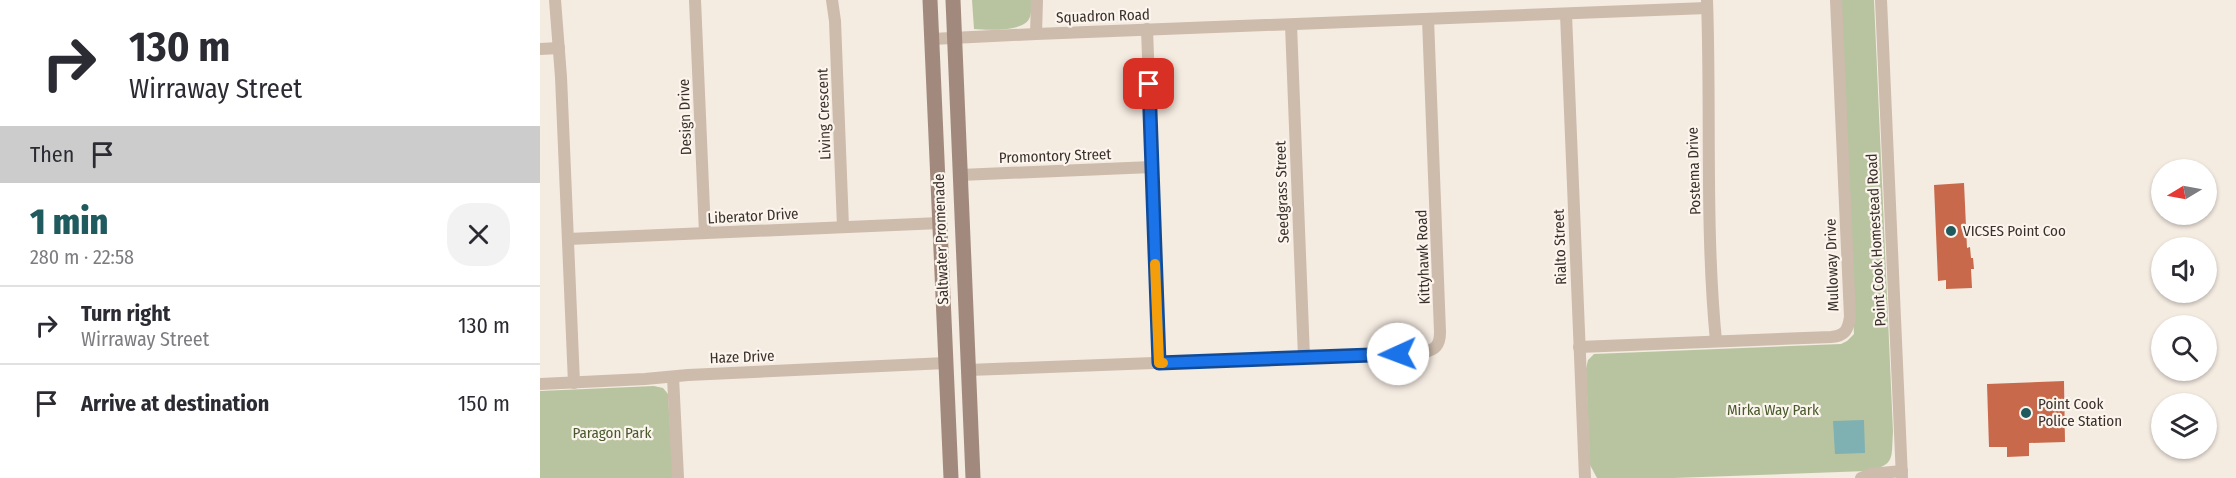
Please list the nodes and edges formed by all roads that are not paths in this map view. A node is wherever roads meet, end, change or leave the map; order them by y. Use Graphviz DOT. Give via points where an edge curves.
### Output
graph roads {
  1 [pos="555,0"];
  2 [pos="695,0"];
  3 [pos="832,0"];
  4 [pos="930,0"];
  5 [pos="953,0"];
  6 [pos="1037,0"];
  7 [pos="1836,0"];
  8 [pos="1881,0"];
  9 [pos="1707,4"];
  10 [pos="1566,14"];
  11 [pos="1428,19"];
  12 [pos="1291,25"];
  13 [pos="1147,29"];
  14 [pos="1036,33"];
  15 [pos="955,38"];
  16 [pos="932,39"];
  17 [pos="559,48"];
  18 [pos="540,49"];
  19 [pos="1152,166"];
  20 [pos="960,175"];
  21 [pos="940,223"];
  22 [pos="843,226"];
  23 [pos="705,233"];
  24 [pos="568,239"];
  25 [pos="1716,341"];
  26 [pos="1579,347"];
  27 [pos="1304,357"];
  28 [pos="946,363"];
  29 [pos="1159,363"];
  30 [pos="968,370"];
  31 [pos="673,376"];
  32 [pos="574,383"];
  33 [pos="540,384"];
  34 [pos="1902,474"];
  35 [pos="678,478"];
  36 [pos="951,478"];
  37 [pos="973,478"];
  38 [pos="1585,478"];
  39 [pos="1851,478"];
  40 [pos="1862,478"];
  1 -- 17 [label="street"];
  2 -- 23 [label="street, Design Drive"];
  3 -- 22 [label="street, Living Crescent"];
  4 -- 16 [label="street, Saltwater Promenade"];
  5 -- 15 [label="street, Saltwater Promenade"];
  6 -- 14 [label="street"];
  7 -- 25 [label="street, Mulloway Drive" via="1848,327 1837,337"];
  8 -- 34 [label="street, Point Cook Homestead Road"];
  9 -- 10 [label="street, Squadron Road"];
  9 -- 25 [label="street, Postema Drive"];
  10 -- 11 [label="street, Squadron Road"];
  10 -- 26 [label="street, Rialto Street"];
  11 -- 12 [label="street, Squadron Road"];
  11 -- 27 [label="street, Kittyhawk Road" via="1439,344 1422,353"];
  12 -- 13 [label="street, Squadron Road"];
  12 -- 27 [label="street, Seedgrass Street"];
  13 -- 14 [label="street, Squadron Road"];
  13 -- 19 [label="street"];
  14 -- 15 [label="street, Squadron Road"];
  15 -- 16 [label="street, Squadron Road"];
  15 -- 20 [label="street, Saltwater Promenade"];
  16 -- 21 [label="street, Saltwater Promenade"];
  17 -- 18 [label="street"];
  17 -- 24 [label="street"];
  19 -- 20 [label="street, Promontory Street"];
  19 -- 29 [label="street"];
  20 -- 30 [label="street, Saltwater Promenade"];
  21 -- 22 [label="street, Liberator Drive"];
  21 -- 28 [label="street, Saltwater Promenade"];
  22 -- 23 [label="street, Liberator Drive"];
  23 -- 24 [label="street, Liberator Drive"];
  24 -- 32 [label="street"];
  25 -- 26 [label="street, Mulloway Drive"];
  26 -- 38 [label="street, Rialto Street"];
  27 -- 29 [label="street, Kittyhawk Road"];
  28 -- 31 [label="street, Haze Drive"];
  28 -- 36 [label="street, Saltwater Promenade"];
  29 -- 30 [label="street, Kittyhawk Road"];
  30 -- 37 [label="street, Saltwater Promenade"];
  31 -- 32 [label="street, Haze Drive"];
  31 -- 35 [label="street"];
  32 -- 33 [label="street, Haze Drive"];
  34 -- 40 [label="street" via="1871,474"];
  39 -- 40 [label="street"];
}
